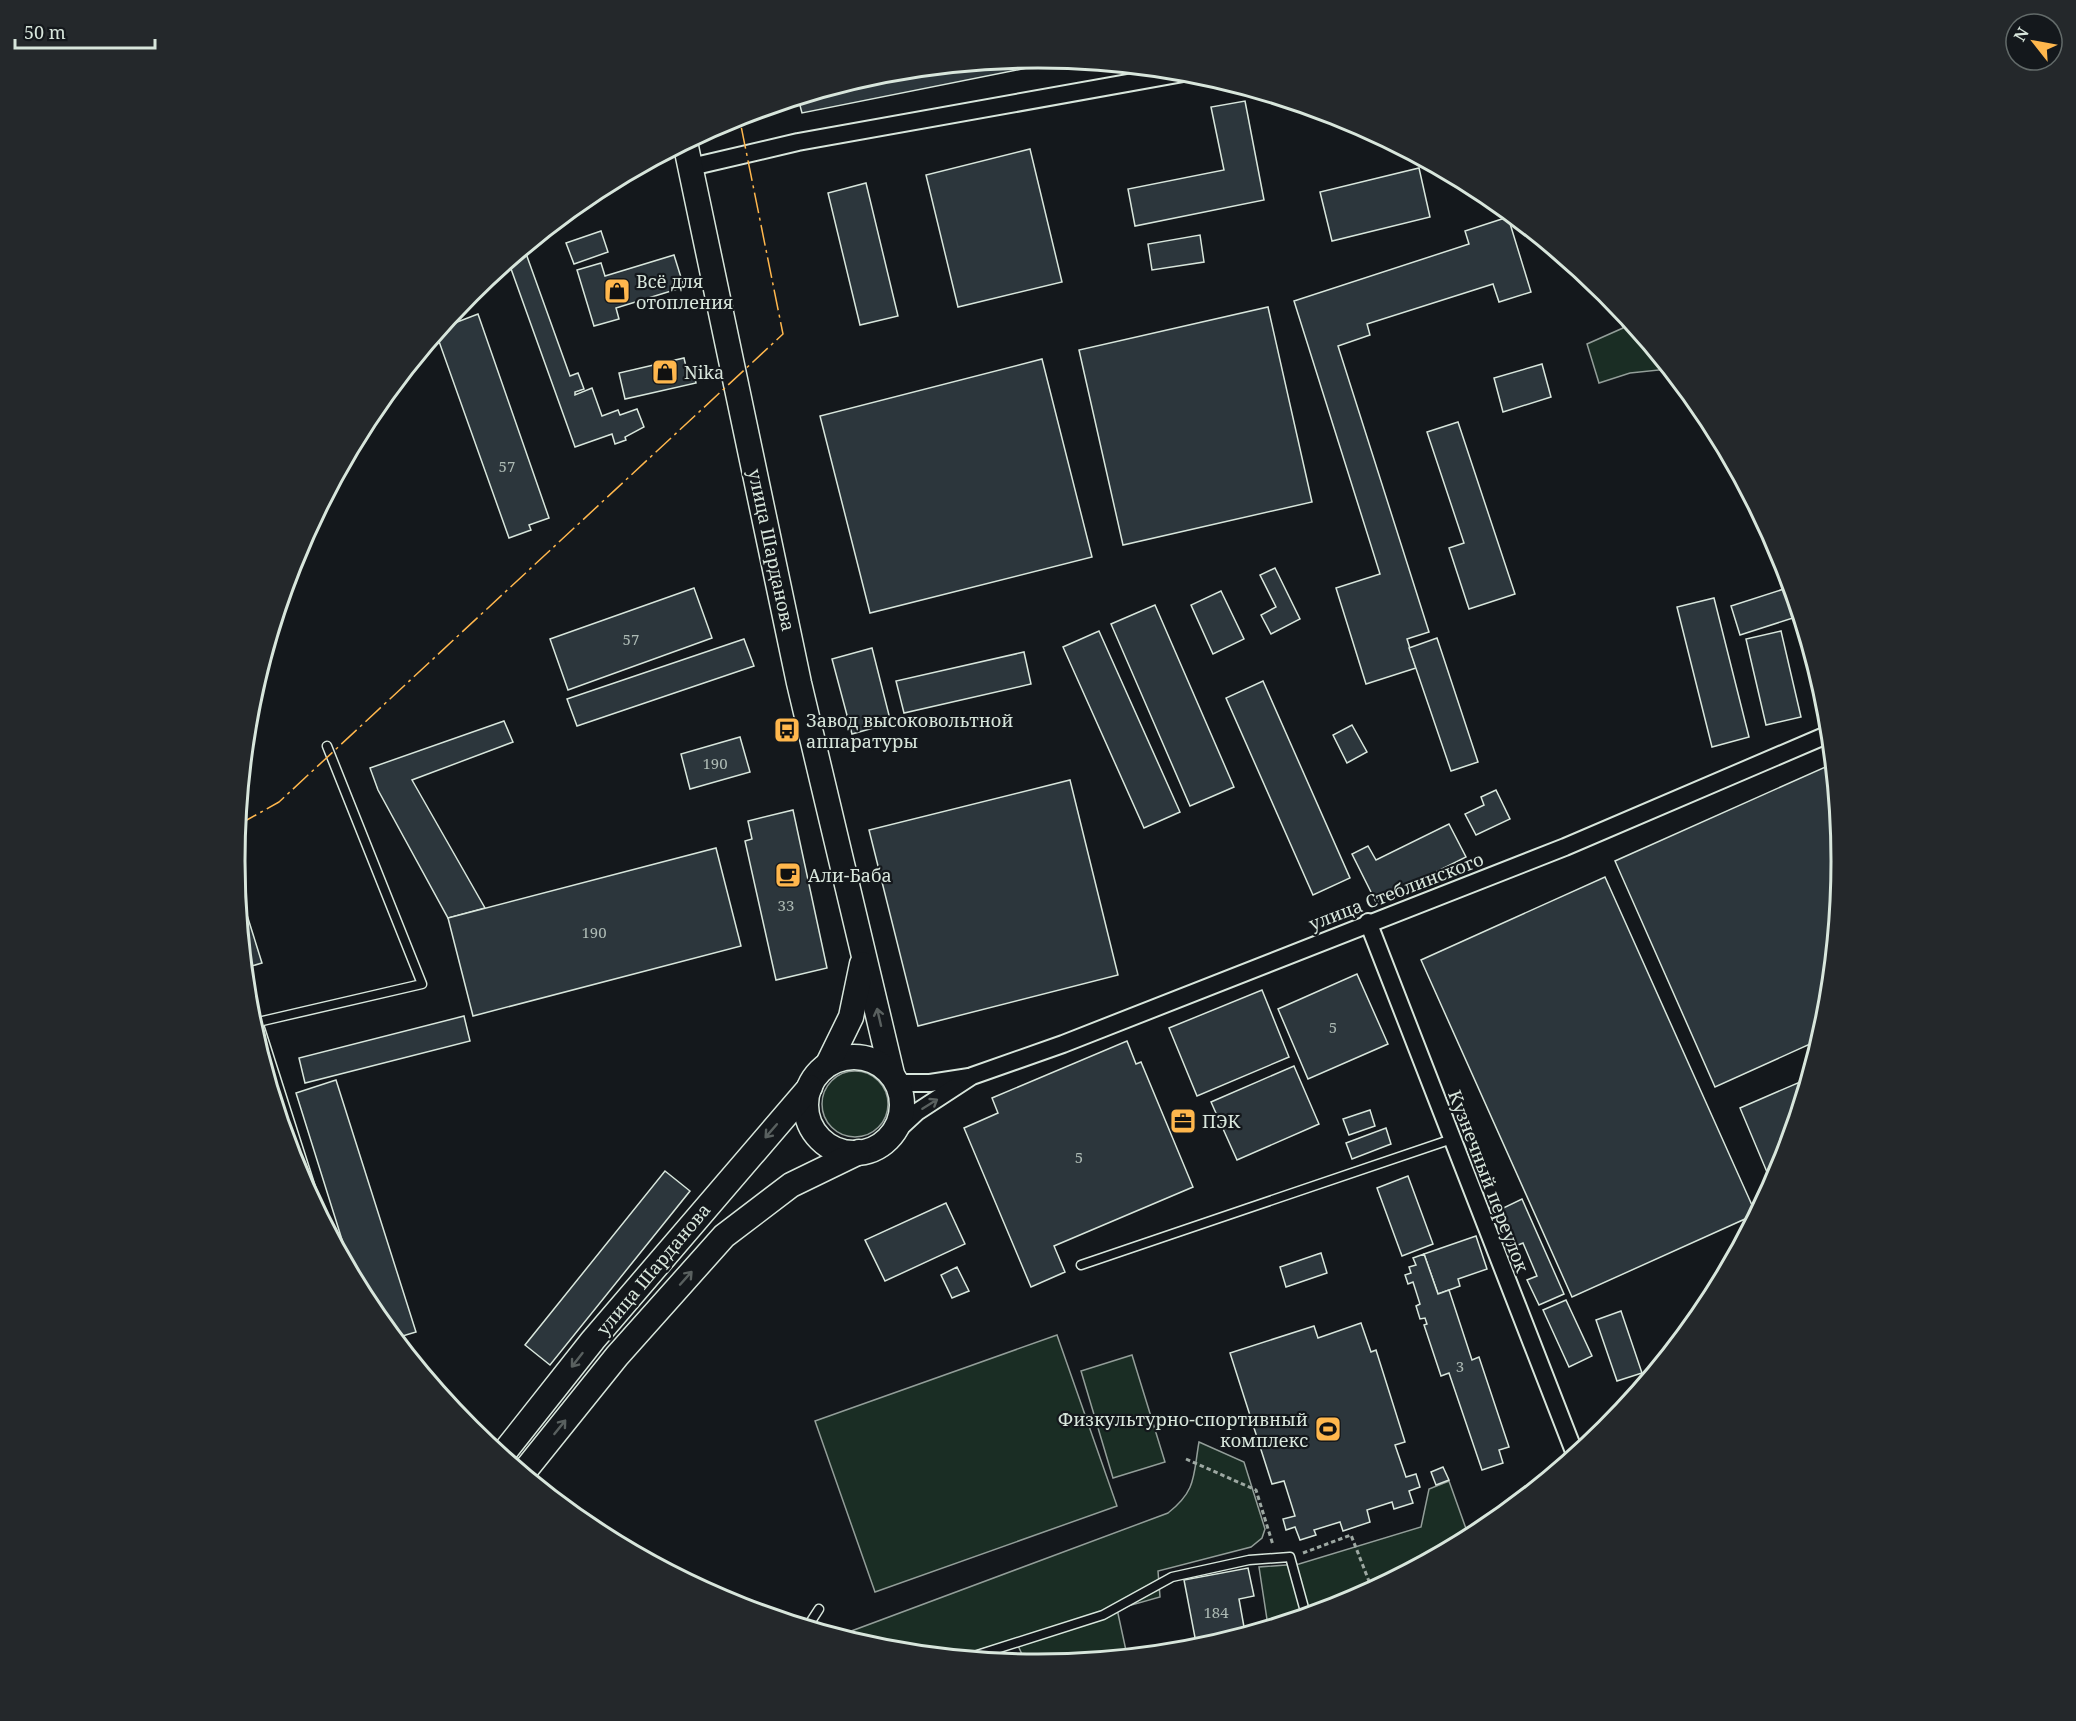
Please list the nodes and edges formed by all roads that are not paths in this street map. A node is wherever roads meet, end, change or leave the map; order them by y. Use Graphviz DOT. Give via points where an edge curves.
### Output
graph roads {
  1 [pos="1160,77"];
  2 [pos="687,149"];
  3 [pos="691,168"];
  4 [pos="1821,737"];
  5 [pos="327,746"];
  6 [pos="1368,922"];
  7 [pos="864,956"];
  8 [pos="261,1021"];
  9 [pos="828,1064"];
  10 [pos="273,1070"];
  11 [pos="972,1076"];
  12 [pos="895,1079"];
  13 [pos="810,1087"];
  14 [pos="291,1125"];
  15 [pos="891,1136"];
  16 [pos="1452,1139"];
  17 [pos="859,1152"];
  18 [pos="1081,1265"];
  19 [pos="1572,1447"];
  20 [pos="507,1449"];
  21 [pos="528,1467"];
  22 [pos="1304,1607"];
  23 [pos="819,1609"];
  24 [pos="812,1620"];
  25 [pos="987,1652"];
  1 -- 3 [label="street" via="798,142"];
  2 -- 3 [label="main road, улица Шарданова"];
  3 -- 7 [label="main road, улица Шарданова" via="799,683"];
  4 -- 6 [label="street, улица Стеблинского" via="1565,847"];
  5 -- 8 [label="lane" via="423,984"];
  6 -- 11 [label="street, улица Стеблинского" via="1064,1044"];
  6 -- 16 [label="street, Кузнечный переулок"];
  7 -- 9 [label="main road" via="851,1017"];
  12 -- 7 [label="main road, улица Шарданова, one-way"];
  9 -- 12 [label="main road" via="855,1056 881,1065"];
  9 -- 13 [label="main road"];
  10 -- 14 [label="lane"];
  11 -- 12 [label="street" via="930,1083"];
  15 -- 11 [label="street, one-way" via="917,1112"];
  12 -- 15 [label="main road" via="902,1096 902,1110"];
  13 -- 17 [label="main road" via="807,1111 816,1134 835,1149"];
  13 -- 20 [label="main road, улица Шарданова, one-way" via="593,1340"];
  15 -- 17 [label="main road" via="877,1147"];
  16 -- 18 [label="lane"];
  16 -- 19 [label="street, Кузнечный переулок"];
  21 -- 17 [label="main road, улица Шарданова, one-way" via="617,1356 724,1236 791,1185"];
  22 -- 25 [label="lane" via="1290,1557 1249,1560 1172,1577 1103,1616"];
  23 -- 24 [label="lane"];
}
